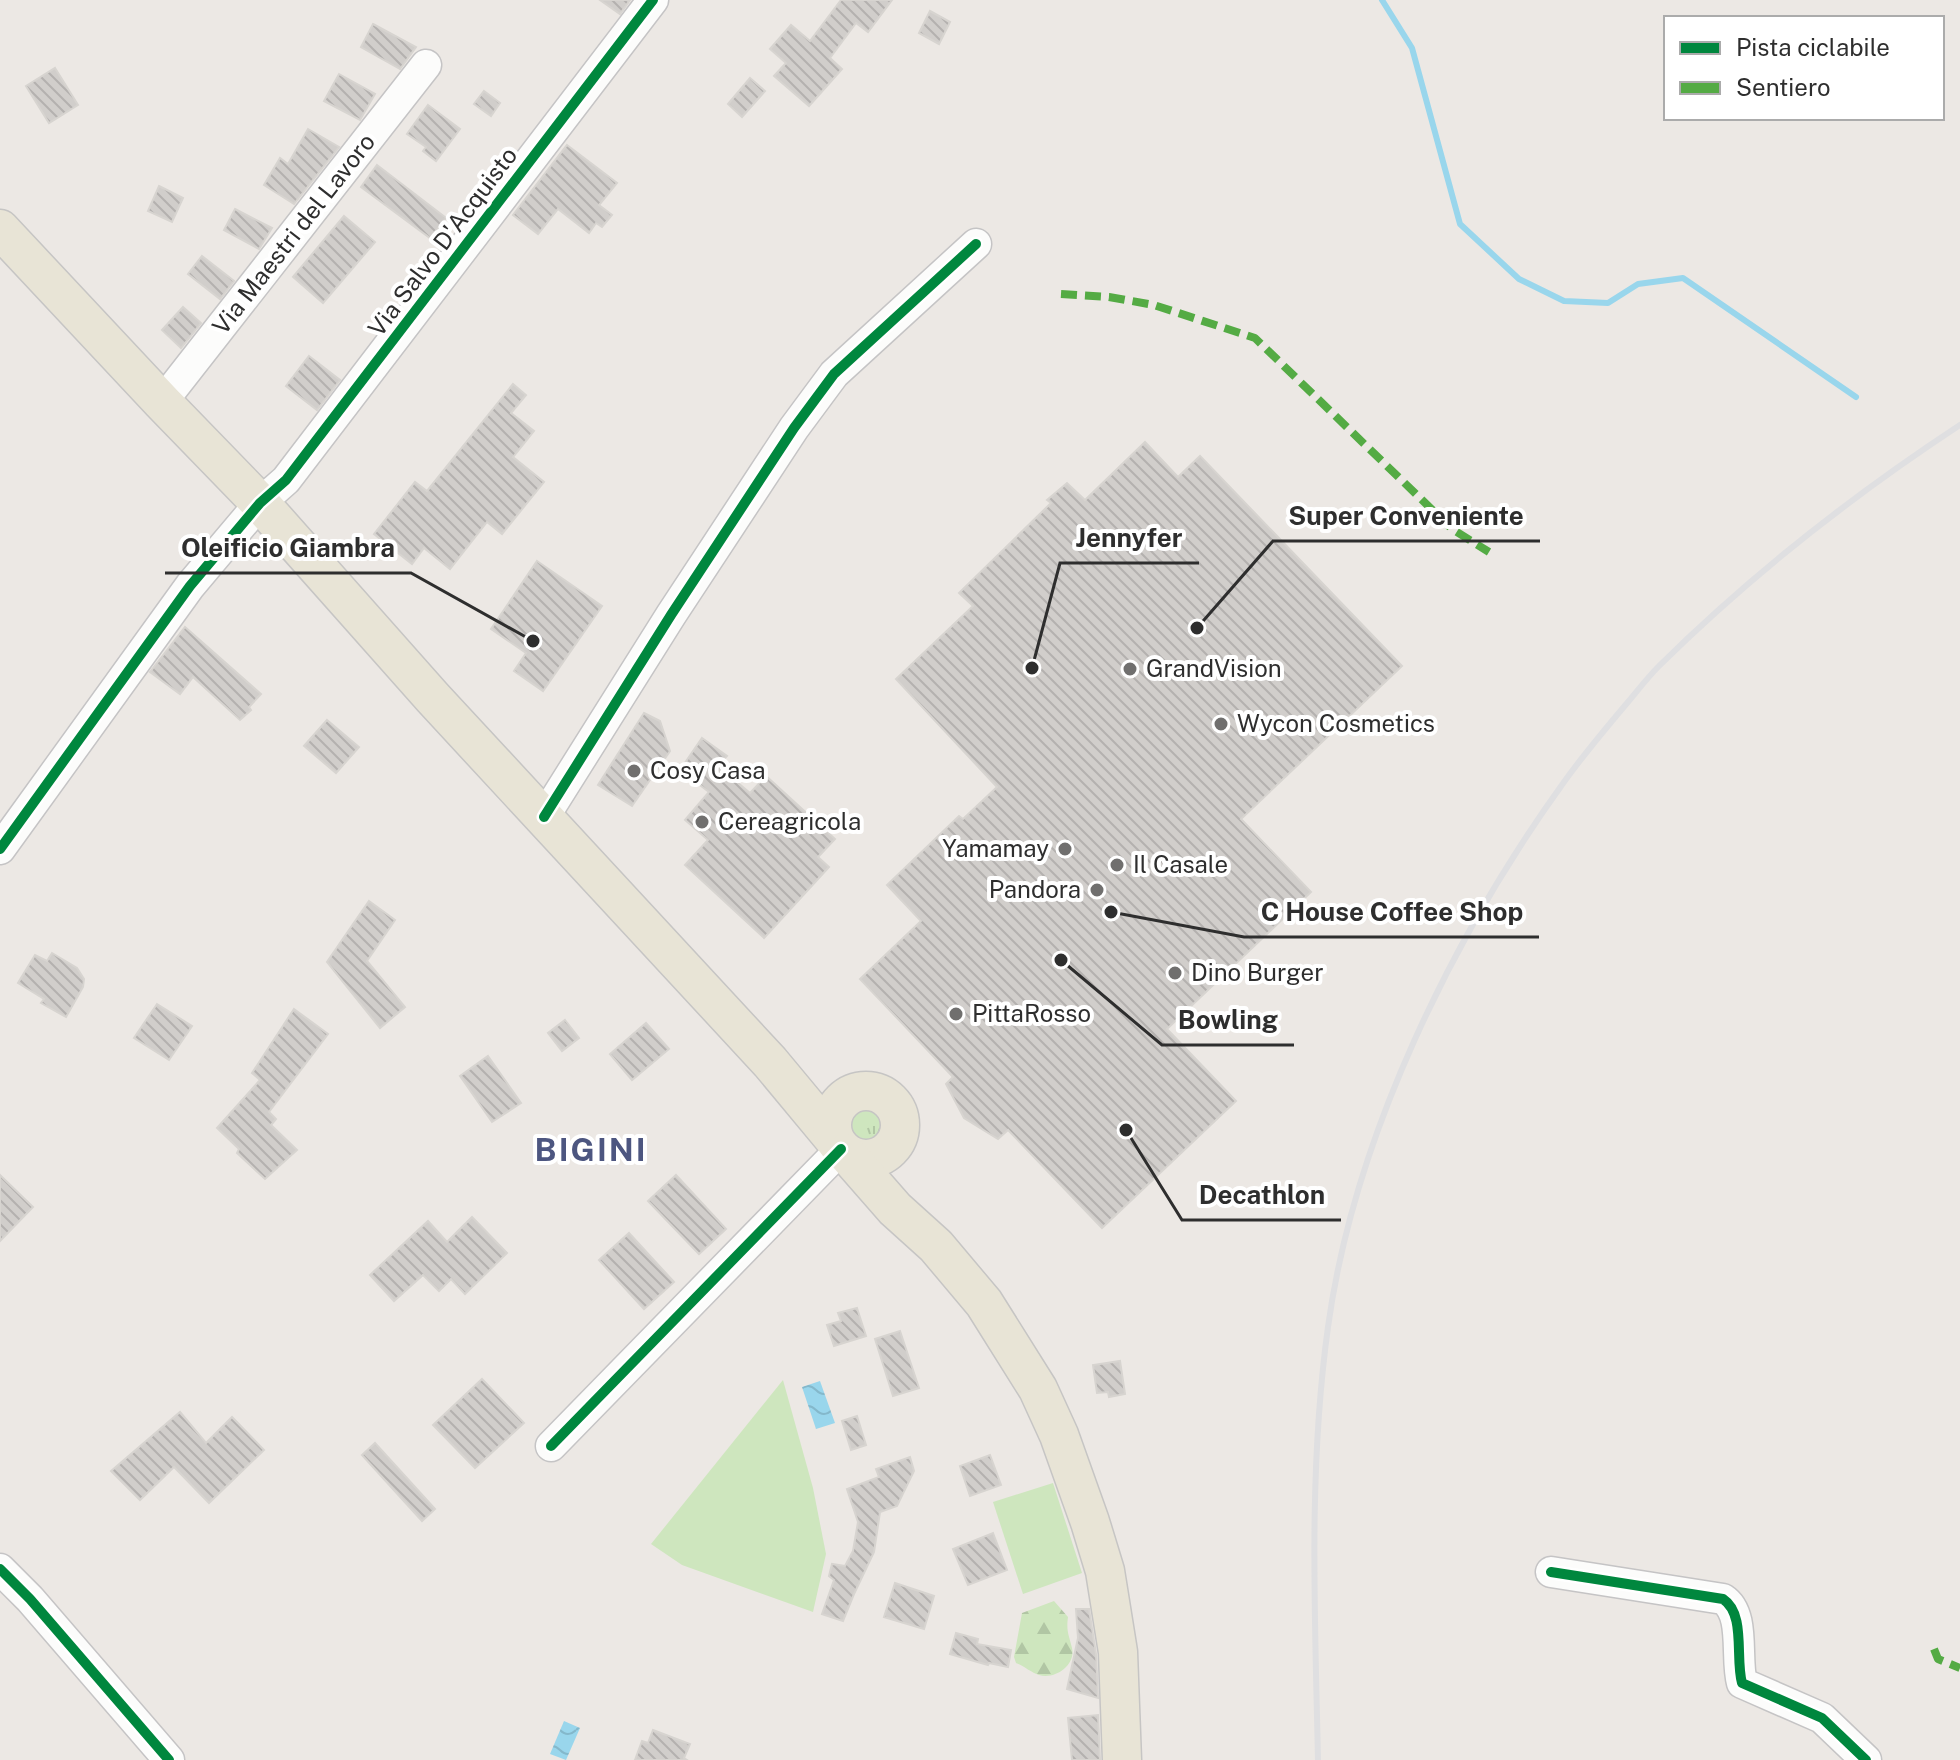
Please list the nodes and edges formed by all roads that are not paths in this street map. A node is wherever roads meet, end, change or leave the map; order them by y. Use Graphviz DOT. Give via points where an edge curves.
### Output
graph roads {
  1 [pos="653,0"];
  2 [pos="426,65"];
  3 [pos="0,229"];
  4 [pos="976,244"];
  5 [pos="162,402"];
  6 [pos="260,503"];
  7 [pos="544,817"];
  8 [pos="0,849"];
  9 [pos="770,1062"];
  10 [pos="846,1097"];
  11 [pos="898,1139"];
  12 [pos="840,1147"];
  13 [pos="936,1246"];
  14 [pos="551,1446"];
  15 [pos="0,1569"];
  16 [pos="1551,1572"];
  17 [pos="169,1760"];
  18 [pos="1122,1760"];
  19 [pos="1866,1760"];
  1 -- 6 [label="street, Via Salvo D'Acquisto" via="286,480"];
  2 -- 5 [label="street, Via Maestri del Lavoro"];
  3 -- 5 [label="main road"];
  4 -- 7 [label="street" via="834,374 679,603"];
  5 -- 6 [label="main road"];
  6 -- 7 [label="main road"];
  6 -- 8 [label="street, Via Salvo D'Acquisto" via="190,586"];
  7 -- 9 [label="main road"];
  9 -- 10 [label="main road" via="800,1081"];
  9 -- 12 [label="main road"];
  10 -- 11 [label="main road" via="870,1091 889,1099 900,1120"];
  10 -- 12 [label="main road" via="833,1116"];
  11 -- 12 [label="main road" via="875,1158 855,1158"];
  11 -- 13 [label="main road" via="908,1198"];
  12 -- 13 [label="main road"];
  12 -- 14 [label="street"];
  13 -- 18 [label="main road" via="1001,1328 1059,1435 1108,1586 1118,1652"];
  15 -- 17 [label="street"];
  16 -- 19 [label="street" via="1723,1599 1737,1617 1742,1683 1822,1718"];
}
